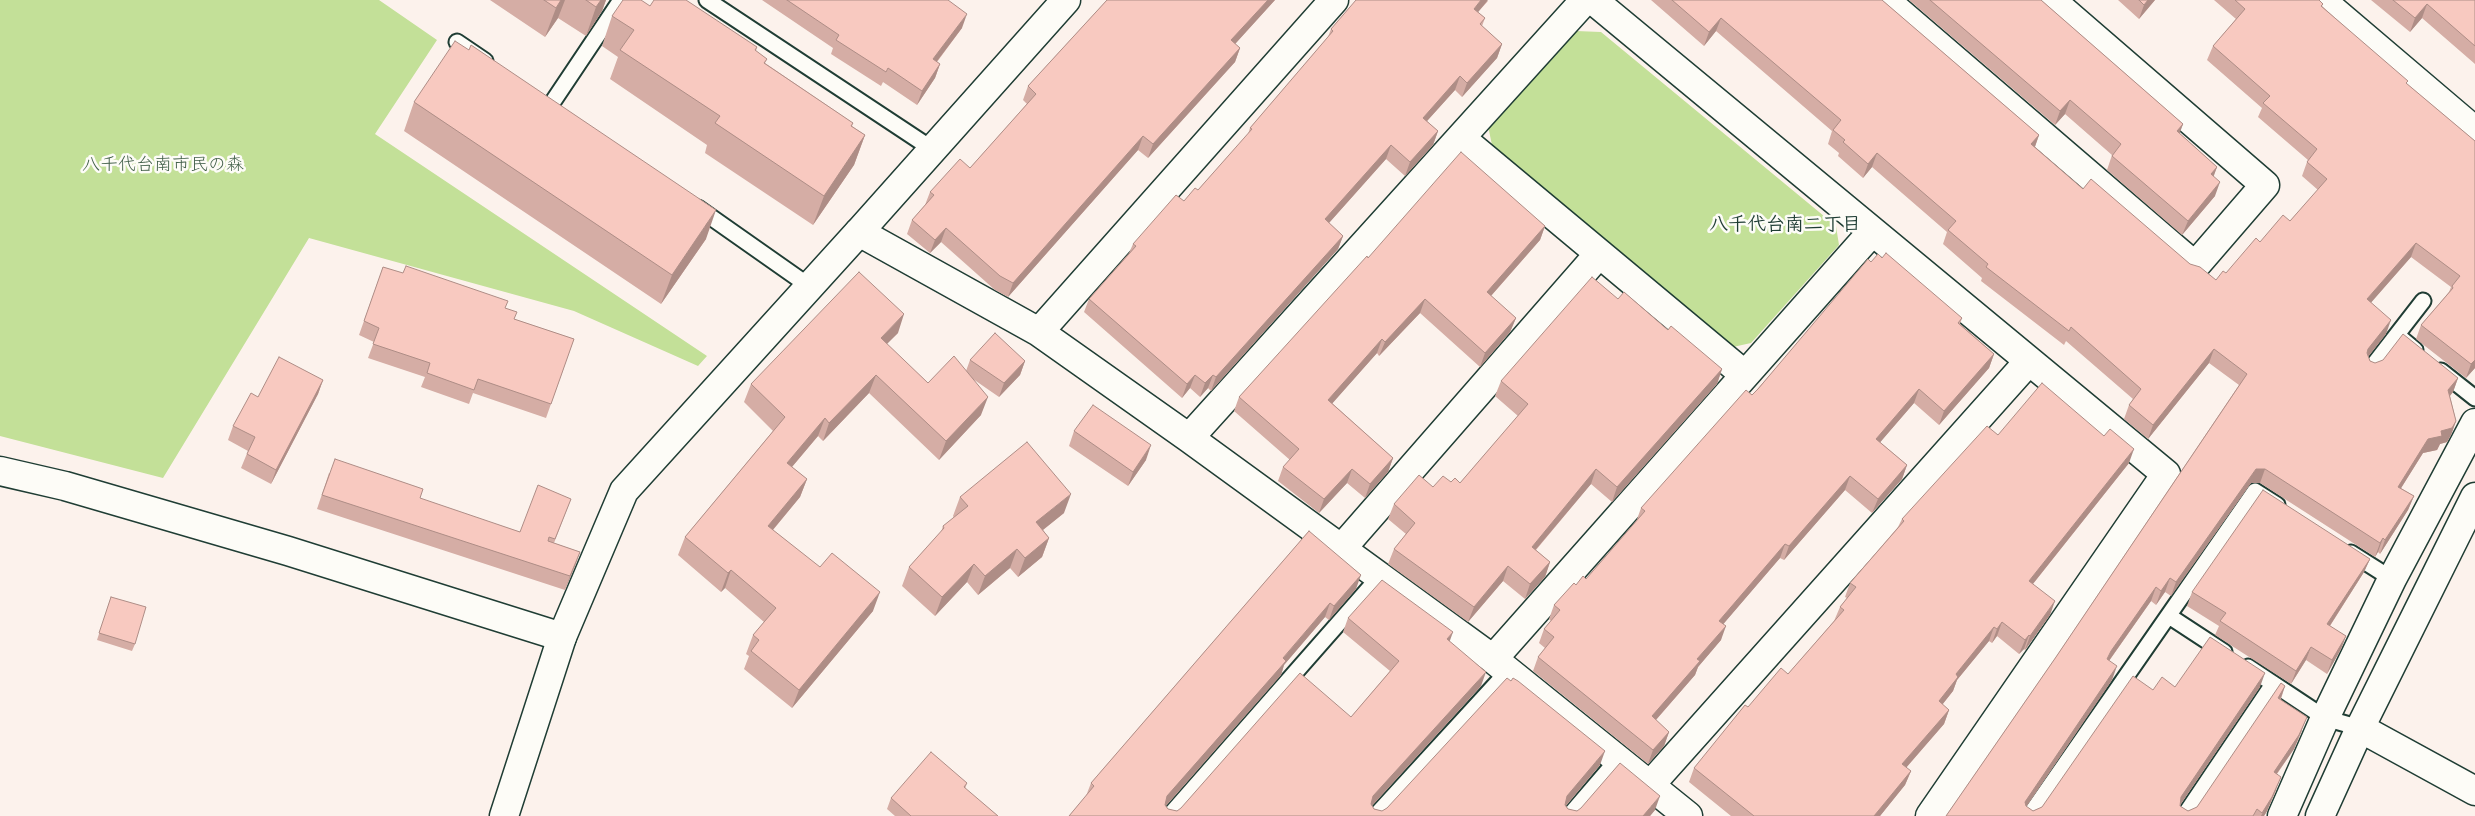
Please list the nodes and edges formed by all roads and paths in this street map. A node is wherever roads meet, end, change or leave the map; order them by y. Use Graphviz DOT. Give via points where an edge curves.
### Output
graph roads {
  1 [pos="621,0"];
  2 [pos="706,0"];
  3 [pos="1066,0"];
  4 [pos="1334,0"];
  5 [pos="1585,0"];
  6 [pos="1593,0"];
  7 [pos="1885,0"];
  8 [pos="2051,0"];
  9 [pos="2321,0"];
  10 [pos="457,42"];
  11 [pos="496,68"];
  12 [pos="535,95"];
  13 [pos="550,106"];
  14 [pos="566,117"];
  15 [pos="2475,131"];
  16 [pos="1462,139"];
  17 [pos="932,150"];
  18 [pos="685,200"];
  19 [pos="859,232"];
  20 [pos="1872,232"];
  21 [pos="1599,254"];
  22 [pos="809,286"];
  23 [pos="2423,301"];
  24 [pos="1039,332"];
  25 [pos="2397,336"];
  26 [pos="2029,361"];
  27 [pos="2371,368"];
  28 [pos="1745,376"];
  29 [pos="2475,398"];
  30 [pos="2475,423"];
  31 [pos="1189,438"];
  32 [pos="0,470"];
  33 [pos="2475,497"];
  34 [pos="2288,512"];
  35 [pos="2336,543"];
  36 [pos="1342,548"];
  37 [pos="1380,576"];
  38 [pos="2392,579"];
  39 [pos="2169,616"];
  40 [pos="562,638"];
  41 [pos="1501,665"];
  42 [pos="2273,684"];
  43 [pos="2325,718"];
  44 [pos="2360,728"];
  45 [pos="1618,759"];
  46 [pos="1651,784"];
  47 [pos="2475,791"];
  48 [pos="504,816"];
  49 [pos="1169,816"];
  50 [pos="1375,816"];
  51 [pos="1569,816"];
  52 [pos="1688,816"];
  53 [pos="1930,816"];
  54 [pos="2029,816"];
  55 [pos="2184,816"];
  56 [pos="2282,816"];
  57 [pos="2320,816"];
  1 -- 13 [label="lane"];
  2 -- 17 [label="lane"];
  3 -- 17 [label="street"];
  4 -- 24 [label="street"];
  5 -- 16 [label="street"];
  6 -- 20 [label="street"];
  7 -- 8 [label="street" via="2195,266 2265,185"];
  9 -- 15 [label="street"];
  10 -- 11 [label="lane"];
  12 -- 13 [label="lane"];
  13 -- 14 [label="lane"];
  16 -- 21 [label="street"];
  16 -- 31 [label="street"];
  17 -- 19 [label="street"];
  18 -- 22 [label="lane"];
  19 -- 22 [label="street"];
  19 -- 24 [label="street"];
  20 -- 26 [label="street"];
  20 -- 28 [label="street"];
  21 -- 28 [label="street"];
  21 -- 36 [label="street"];
  22 -- 40 [label="street" via="624,491"];
  23 -- 25 [label="lane"];
  24 -- 31 [label="street"];
  25 -- 27 [label="lane"];
  25 -- 29 [label="lane"];
  26 -- 46 [label="street"];
  26 -- 53 [label="street" via="2166,474"];
  28 -- 41 [label="street"];
  30 -- 38 [label="street"];
  31 -- 36 [label="street"];
  32 -- 40 [label="street" via="288,551"];
  33 -- 44 [label="street"];
  34 -- 39 [label="lane" via="2255,491"];
  35 -- 38 [label="lane"];
  36 -- 37 [label="street"];
  37 -- 41 [label="street"];
  37 -- 49 [label="lane"];
  38 -- 43 [label="street"];
  39 -- 42 [label="lane"];
  39 -- 54 [label="lane"];
  40 -- 48 [label="street"];
  41 -- 45 [label="street"];
  41 -- 50 [label="lane"];
  42 -- 43 [label="lane"];
  42 -- 55 [label="lane"];
  43 -- 44 [label="lane"];
  43 -- 56 [label="street"];
  44 -- 47 [label="street"];
  44 -- 57 [label="street"];
  45 -- 46 [label="street"];
  45 -- 51 [label="lane"];
  46 -- 52 [label="street"];
}
